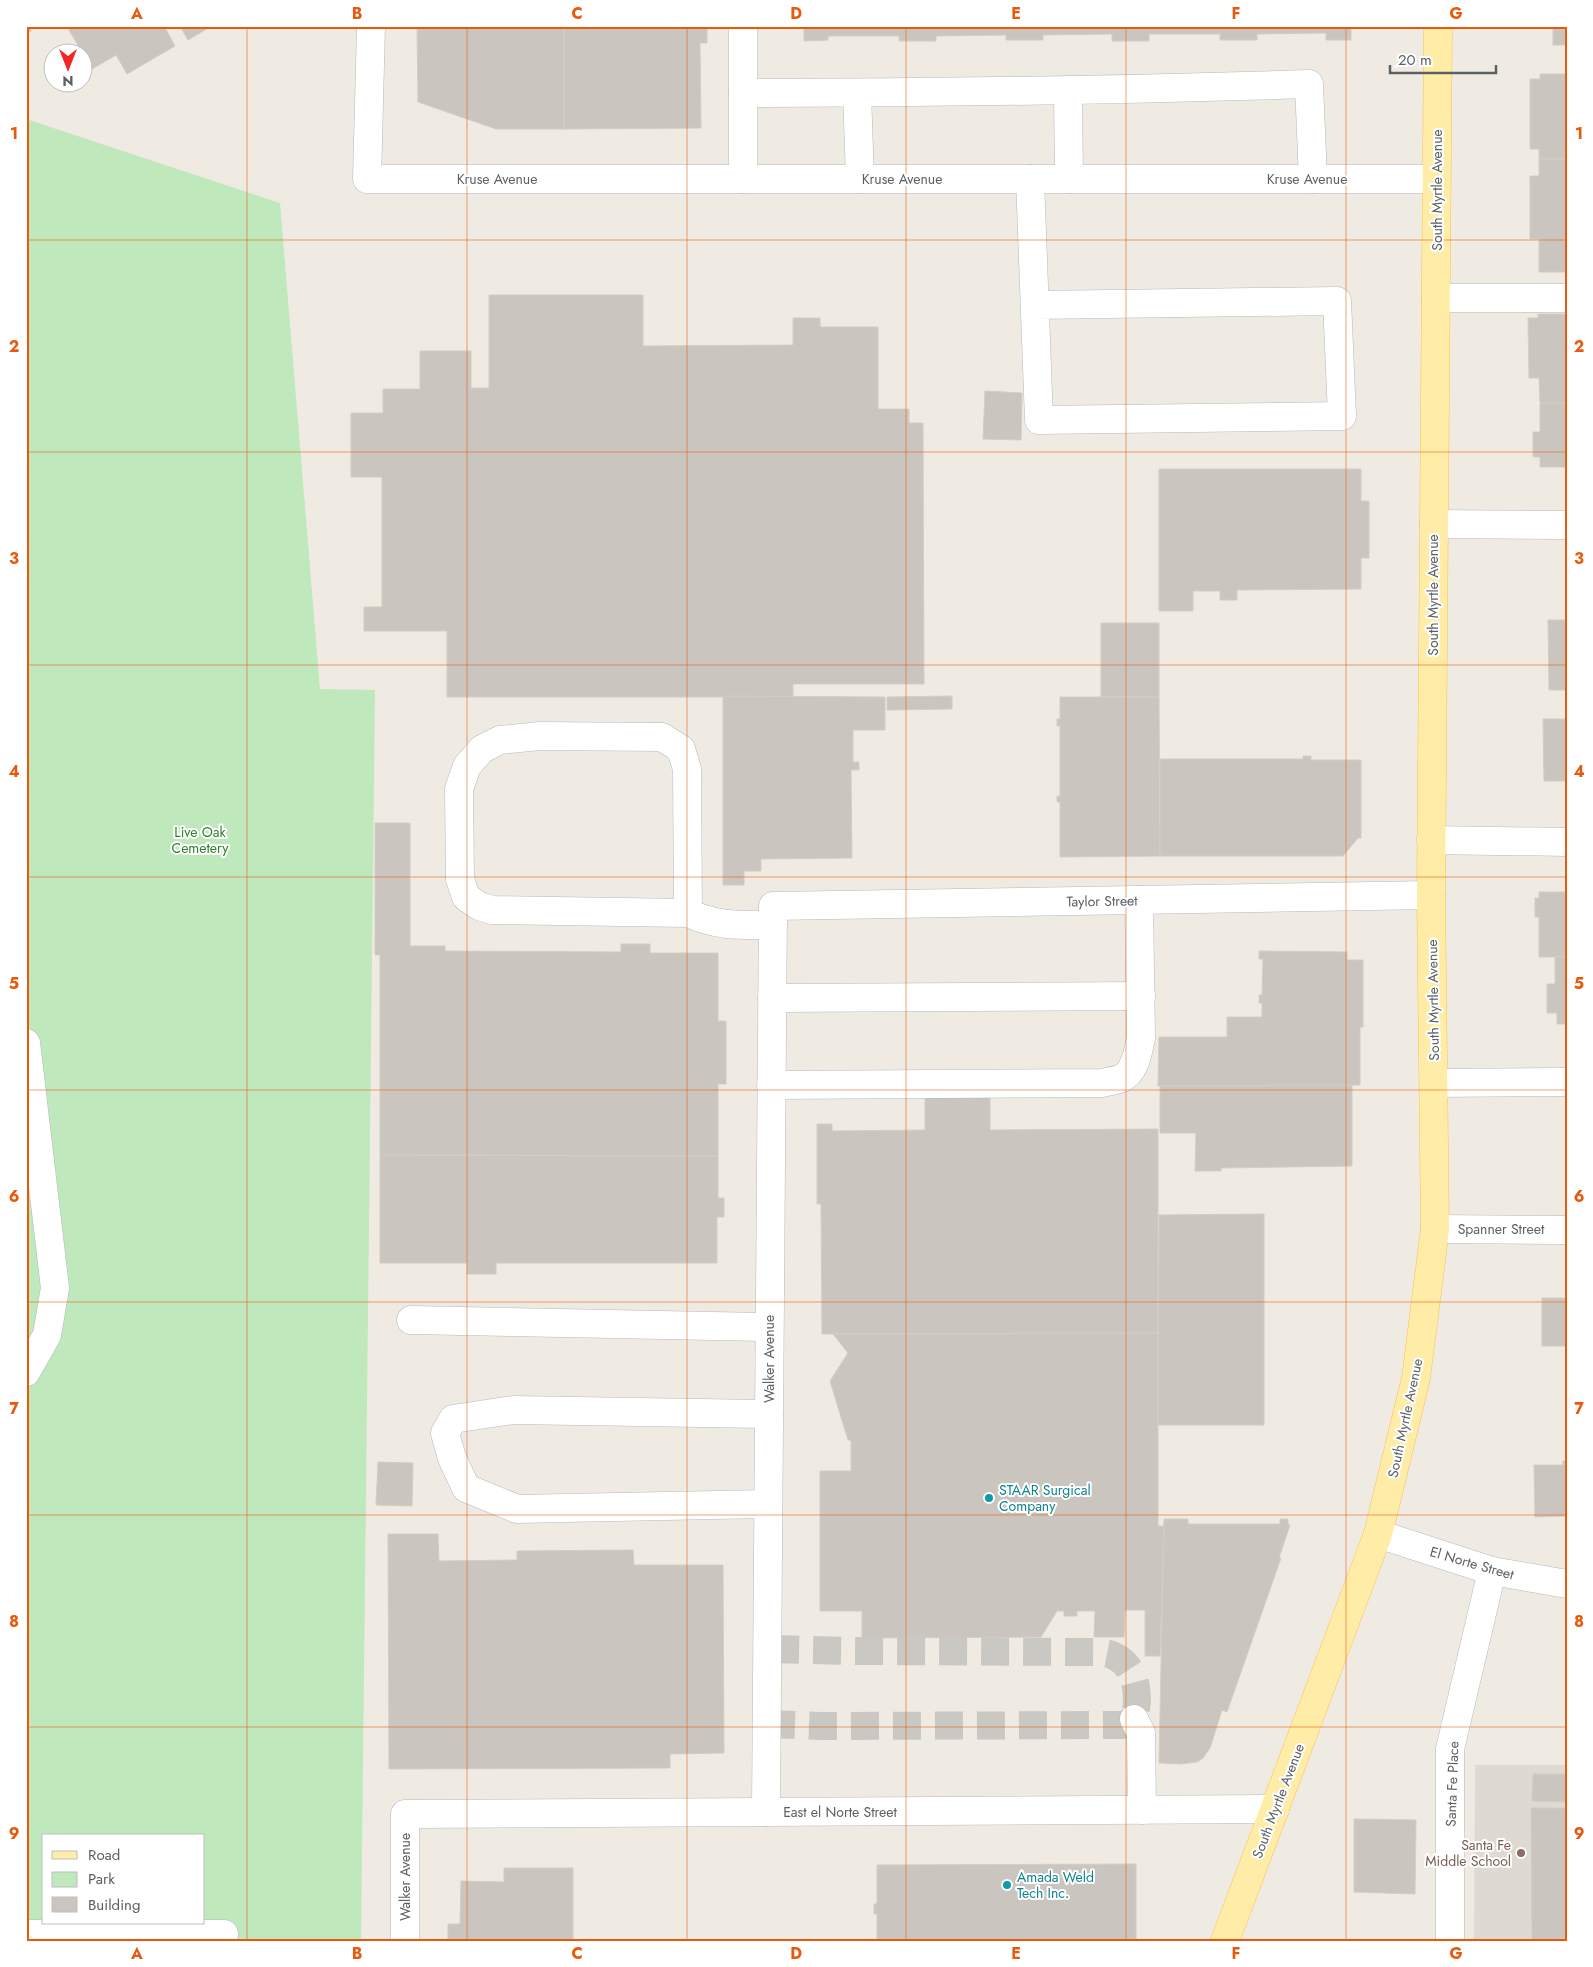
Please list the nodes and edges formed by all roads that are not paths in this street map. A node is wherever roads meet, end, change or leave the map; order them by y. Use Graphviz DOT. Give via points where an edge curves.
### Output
graph roads {
  1 [pos="371,26"];
  2 [pos="743,26"];
  3 [pos="1438,26"];
  4 [pos="1068,91"];
  5 [pos="743,93"];
  6 [pos="857,93"];
  7 [pos="742,179"];
  8 [pos="860,179"];
  9 [pos="1030,179"];
  10 [pos="1069,179"];
  11 [pos="1313,179"];
  12 [pos="1436,179"];
  13 [pos="1436,298"];
  14 [pos="1567,298"];
  15 [pos="1035,305"];
  16 [pos="1434,524"];
  17 [pos="1567,525"];
  18 [pos="1431,840"];
  19 [pos="1567,842"];
  20 [pos="1431,895"];
  21 [pos="1140,900"];
  22 [pos="688,913"];
  23 [pos="773,915"];
  24 [pos="1141,996"];
  25 [pos="772,998"];
  26 [pos="26,1043"];
  27 [pos="1567,1082"];
  28 [pos="1434,1083"];
  29 [pos="771,1085"];
  30 [pos="1434,1229"];
  31 [pos="1567,1230"];
  32 [pos="411,1320"];
  33 [pos="770,1327"];
  34 [pos="26,1372"];
  35 [pos="769,1414"];
  36 [pos="768,1504"];
  37 [pos="1378,1534"];
  38 [pos="1492,1571"];
  39 [pos="1567,1584"];
  40 [pos="1134,1719"];
  41 [pos="1275,1809"];
  42 [pos="1142,1810"];
  43 [pos="766,1812"];
  44 [pos="405,1814"];
  45 [pos="26,1934"];
  46 [pos="224,1941"];
  47 [pos="405,1941"];
  48 [pos="1225,1941"];
  49 [pos="1450,1941"];
  1 -- 7 [label="street, Kruse Avenue" via="367,179"];
  2 -- 5 [label="street"];
  3 -- 12 [label="main road, South Myrtle Avenue"];
  4 -- 6 [label="street"];
  4 -- 10 [label="street"];
  4 -- 11 [label="street" via="1309,84"];
  5 -- 6 [label="street"];
  5 -- 7 [label="street"];
  6 -- 8 [label="street"];
  7 -- 8 [label="street, Kruse Avenue"];
  8 -- 9 [label="street, Kruse Avenue"];
  9 -- 10 [label="street, Kruse Avenue"];
  9 -- 15 [label="street"];
  10 -- 11 [label="street, Kruse Avenue"];
  11 -- 12 [label="street, Kruse Avenue"];
  12 -- 13 [label="main road, South Myrtle Avenue"];
  13 -- 14 [label="street"];
  13 -- 16 [label="main road, South Myrtle Avenue"];
  15 -- 15 [label="street" via="1039,420 1342,416 1337,301"];
  16 -- 17 [label="street"];
  16 -- 18 [label="main road, South Myrtle Avenue"];
  18 -- 19 [label="street"];
  18 -- 20 [label="main road, South Myrtle Avenue"];
  20 -- 21 [label="street, Taylor Street"];
  20 -- 28 [label="main road, South Myrtle Avenue"];
  21 -- 23 [label="street, Taylor Street"];
  21 -- 24 [label="street"];
  22 -- 22 [label="street" via="687,769 681,749 662,737 540,736 500,740 482,749 467,766 459,789 460,879 466,896 479,906 492,910"];
  22 -- 23 [label="street, Taylor Street" via="705,921 729,925"];
  23 -- 25 [label="street, Walker Avenue"];
  24 -- 25 [label="street"];
  24 -- 29 [label="street" via="1141,1038 1131,1070 1122,1078 1102,1083"];
  25 -- 29 [label="street, Walker Avenue"];
  26 -- 34 [label="street" via="55,1288 47,1335"];
  27 -- 28 [label="street"];
  28 -- 30 [label="main road, South Myrtle Avenue"];
  29 -- 33 [label="street, Walker Avenue"];
  30 -- 31 [label="street, Spanner Street"];
  30 -- 37 [label="main road, South Myrtle Avenue" via="1416,1378"];
  32 -- 33 [label="street"];
  33 -- 35 [label="street, Walker Avenue"];
  35 -- 36 [label="street, Walker Avenue"];
  35 -- 36 [label="street" via="513,1410 453,1419 444,1433 466,1488 517,1509"];
  36 -- 43 [label="street, Walker Avenue"];
  37 -- 38 [label="street, El Norte Street"];
  37 -- 41 [label="main road, South Myrtle Avenue"];
  38 -- 39 [label="street, El Norte Street"];
  38 -- 49 [label="street, Santa Fe Place" via="1450,1749"];
  40 -- 42 [label="street" via="1141,1733"];
  41 -- 42 [label="street, East el Norte Street"];
  41 -- 48 [label="main road, South Myrtle Avenue"];
  42 -- 43 [label="street, East el Norte Street"];
  43 -- 44 [label="street, East el Norte Street"];
  44 -- 47 [label="street, Walker Avenue"];
  45 -- 46 [label="street" via="224,1934"];
}
